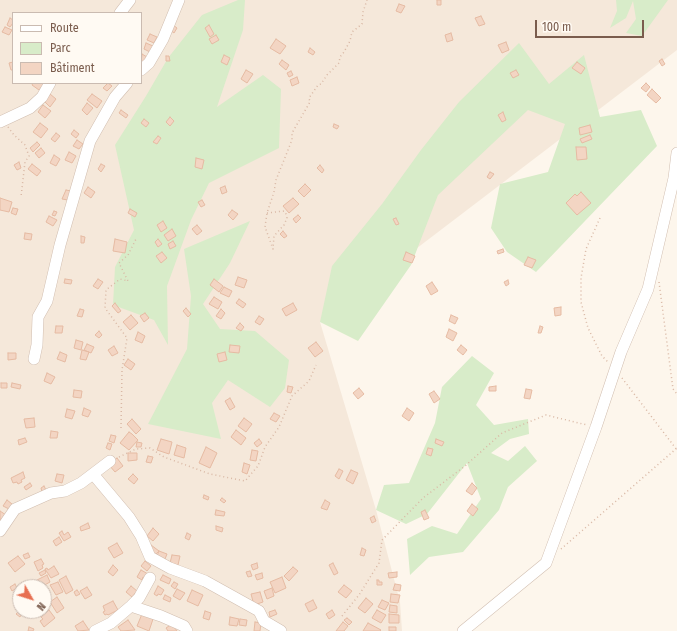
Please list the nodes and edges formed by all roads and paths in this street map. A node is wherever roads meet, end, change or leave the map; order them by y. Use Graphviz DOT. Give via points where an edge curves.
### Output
graph roads {
  1 [pos="130,0"];
  2 [pos="179,0"];
  3 [pos="367,0"];
  4 [pos="121,12"];
  5 [pos="142,69"];
  6 [pos="49,84"];
  7 [pos="126,84"];
  8 [pos="2,118"];
  9 [pos="677,153"];
  10 [pos="21,197"];
  11 [pos="267,213"];
  12 [pos="600,218"];
  13 [pos="136,239"];
  14 [pos="659,280"];
  15 [pos="34,358"];
  16 [pos="316,365"];
  17 [pos="616,369"];
  18 [pos="677,394"];
  19 [pos="596,427"];
  20 [pos="122,428"];
  21 [pos="677,449"];
  22 [pos="110,461"];
  23 [pos="93,474"];
  24 [pos="0,532"];
  25 [pos="558,552"];
  26 [pos="150,578"];
  27 [pos="131,606"];
  28 [pos="342,616"];
  29 [pos="95,631"];
  30 [pos="187,631"];
  31 [pos="281,631"];
  32 [pos="463,631"];
  1 -- 4 [label="street"];
  2 -- 5 [label="street" via="163,39 149,63"];
  3 -- 11 [label="path" via="362,24 352,32 339,63 309,98 310,102 292,133 292,140 276,180"];
  6 -- 8 [label="street" via="42,97 30,108"];
  7 -- 15 [label="street" via="115,97 90,141 46,301 38,317"];
  8 -- 10 [label="path" via="25,145 29,156 25,162"];
  9 -- 17 [label="street" via="674,178 648,289"];
  11 -- 11 [label="path" via="265,227 273,249 274,236 287,218 284,211"];
  12 -- 17 [label="path" via="586,249 581,278 581,302 588,328 602,356"];
  13 -- 20 [label="path" via="120,264 128,281 120,279 106,290 105,308 127,338 122,370"];
  14 -- 18 [label="path" via="673,389"];
  16 -- 22 [label="path" via="309,381 292,396 279,427 265,446 258,466 245,481 210,474 164,457 150,448 136,449"];
  17 -- 19 [label="street"];
  17 -- 21 [label="path"];
  19 -- 28 [label="path" via="546,415 502,432 465,466 423,498 382,540 379,563"];
  19 -- 32 [label="street" via="546,563"];
  21 -- 25 [label="path"];
  22 -- 23 [label="street"];
  23 -- 24 [label="street" via="65,491 52,493 15,510"];
  23 -- 31 [label="street" via="129,517 150,557 170,568 205,580 259,611 264,621"];
  26 -- 27 [label="street" via="139,598"];
  27 -- 29 [label="street" via="111,623"];
  27 -- 30 [label="street" via="184,626"];
}
